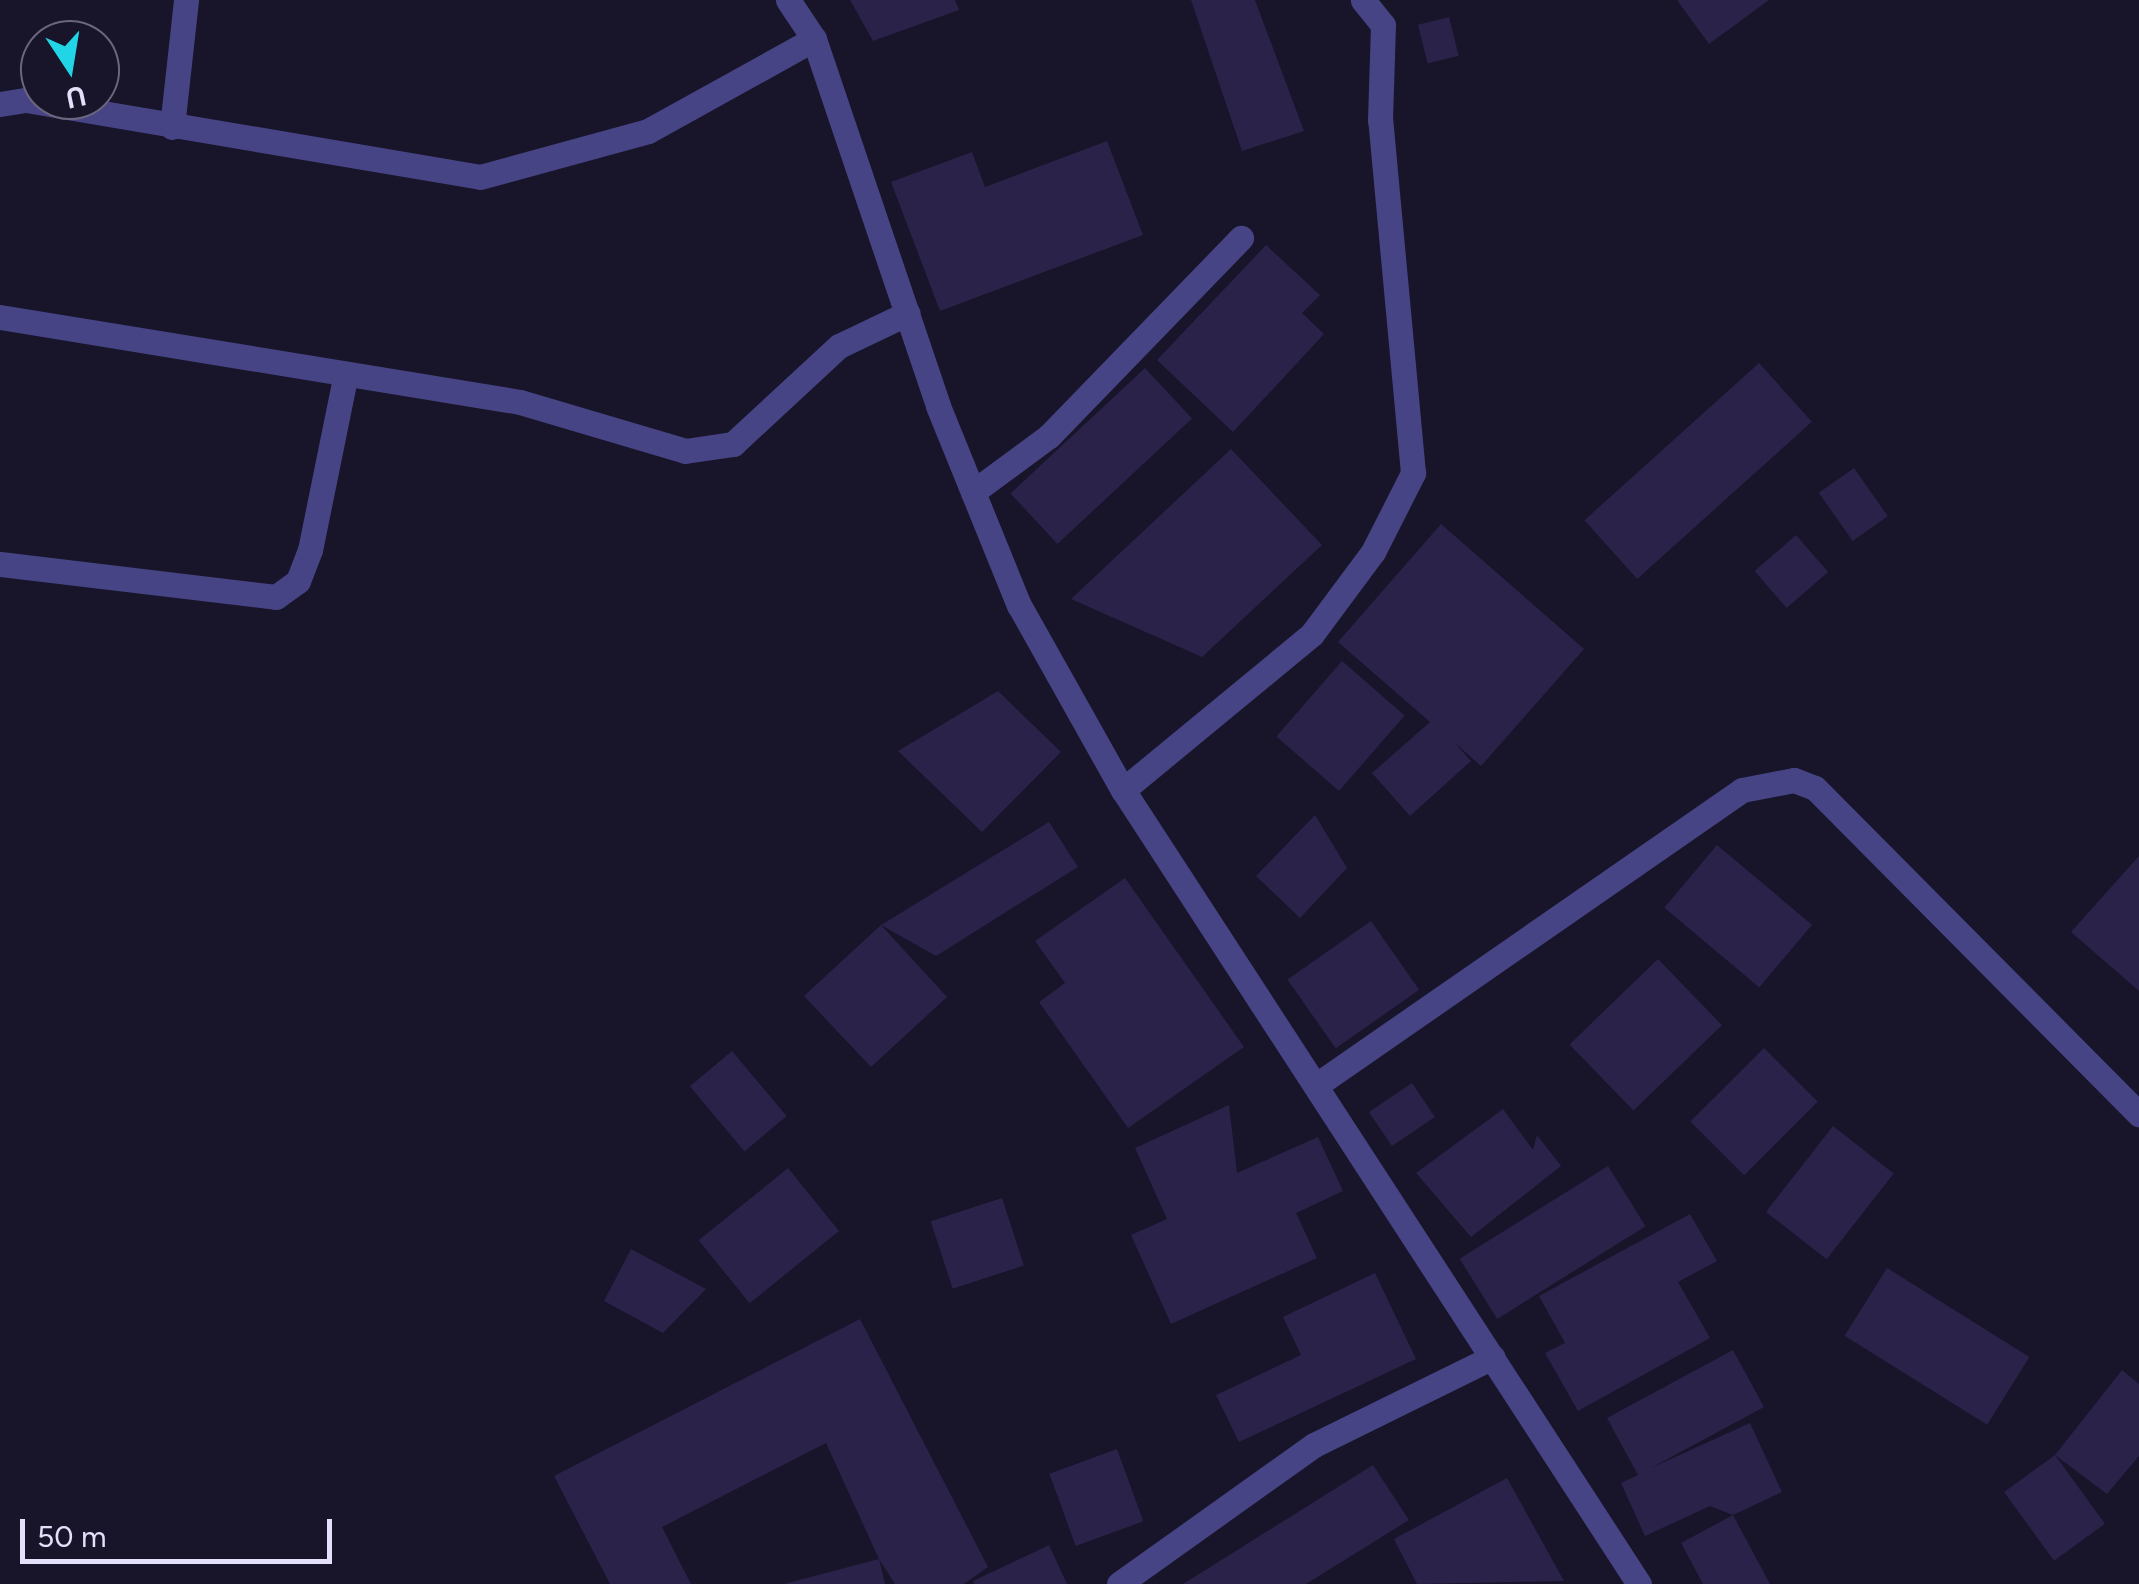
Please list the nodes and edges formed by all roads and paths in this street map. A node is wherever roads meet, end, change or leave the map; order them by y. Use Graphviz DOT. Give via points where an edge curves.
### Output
graph roads {
  1 [pos="186,0"];
  2 [pos="788,0"];
  3 [pos="1362,0"];
  4 [pos="814,38"];
  5 [pos="0,104"];
  6 [pos="172,127"];
  7 [pos="1241,238"];
  8 [pos="908,313"];
  9 [pos="0,317"];
  10 [pos="345,378"];
  11 [pos="973,492"];
  12 [pos="0,564"];
  13 [pos="1123,790"];
  14 [pos="1318,1084"];
  15 [pos="2139,1114"];
  16 [pos="1493,1357"];
  17 [pos="1119,1584"];
  18 [pos="1638,1584"];
  1 -- 6 [label="street"];
  2 -- 4 [label="street"];
  3 -- 13 [label="street" via="1383,25 1380,120 1413,473 1373,552 1312,634"];
  4 -- 6 [label="street" via="658,127 496,175 449,178"];
  4 -- 8 [label="street"];
  5 -- 6 [label="street" via="26,100"];
  7 -- 11 [label="street" via="1049,436"];
  8 -- 10 [label="street" via="839,346 750,432 712,450 520,402"];
  8 -- 11 [label="street"];
  9 -- 10 [label="street"];
  10 -- 12 [label="street" via="310,550 298,581 276,596"];
  11 -- 13 [label="street" via="1019,605"];
  13 -- 14 [label="street"];
  14 -- 15 [label="street" via="1742,790 1794,780 1816,788"];
  14 -- 16 [label="street"];
  16 -- 17 [label="street" via="1314,1445"];
  16 -- 18 [label="street"];
}
